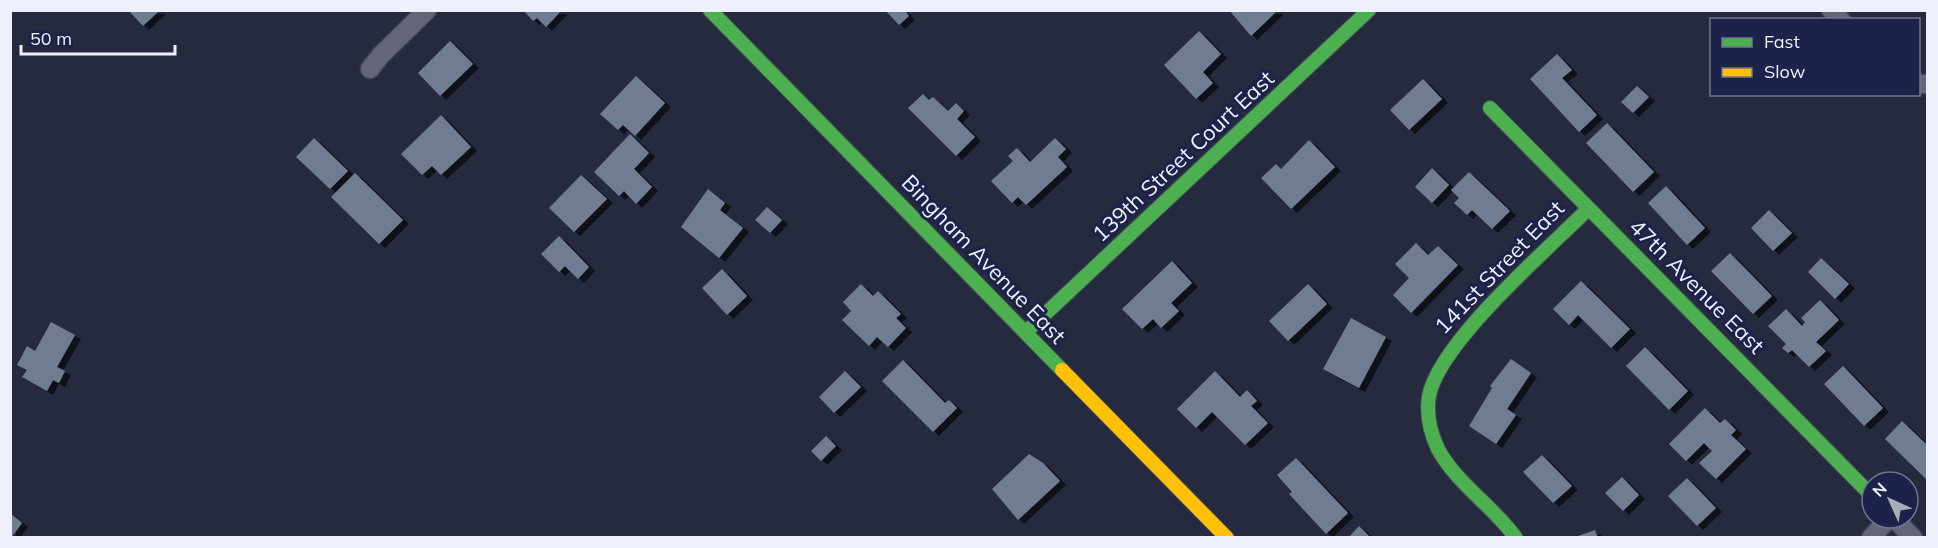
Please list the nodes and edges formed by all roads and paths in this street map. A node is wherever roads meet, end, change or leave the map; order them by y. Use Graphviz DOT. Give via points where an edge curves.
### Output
graph roads {
  1 [pos="427,10"];
  2 [pos="710,10"];
  3 [pos="1369,10"];
  4 [pos="370,69"];
  5 [pos="1490,108"];
  6 [pos="1587,210"];
  7 [pos="1026,332"];
  8 [pos="1860,484"];
  9 [pos="1227,537"];
  10 [pos="1516,537"];
  1 -- 4 [label="street"];
  2 -- 7 [label="street, Bingham Avenue East"];
  3 -- 7 [label="street, 139th Street Court East"];
  5 -- 6 [label="street, 47th Avenue East"];
  6 -- 8 [label="street, 47th Avenue East"];
  6 -- 10 [label="street, 141st Street East" via="1468,329 1431,382 1428,412 1438,452"];
  7 -- 9 [label="street, Bingham Avenue East"];
}
